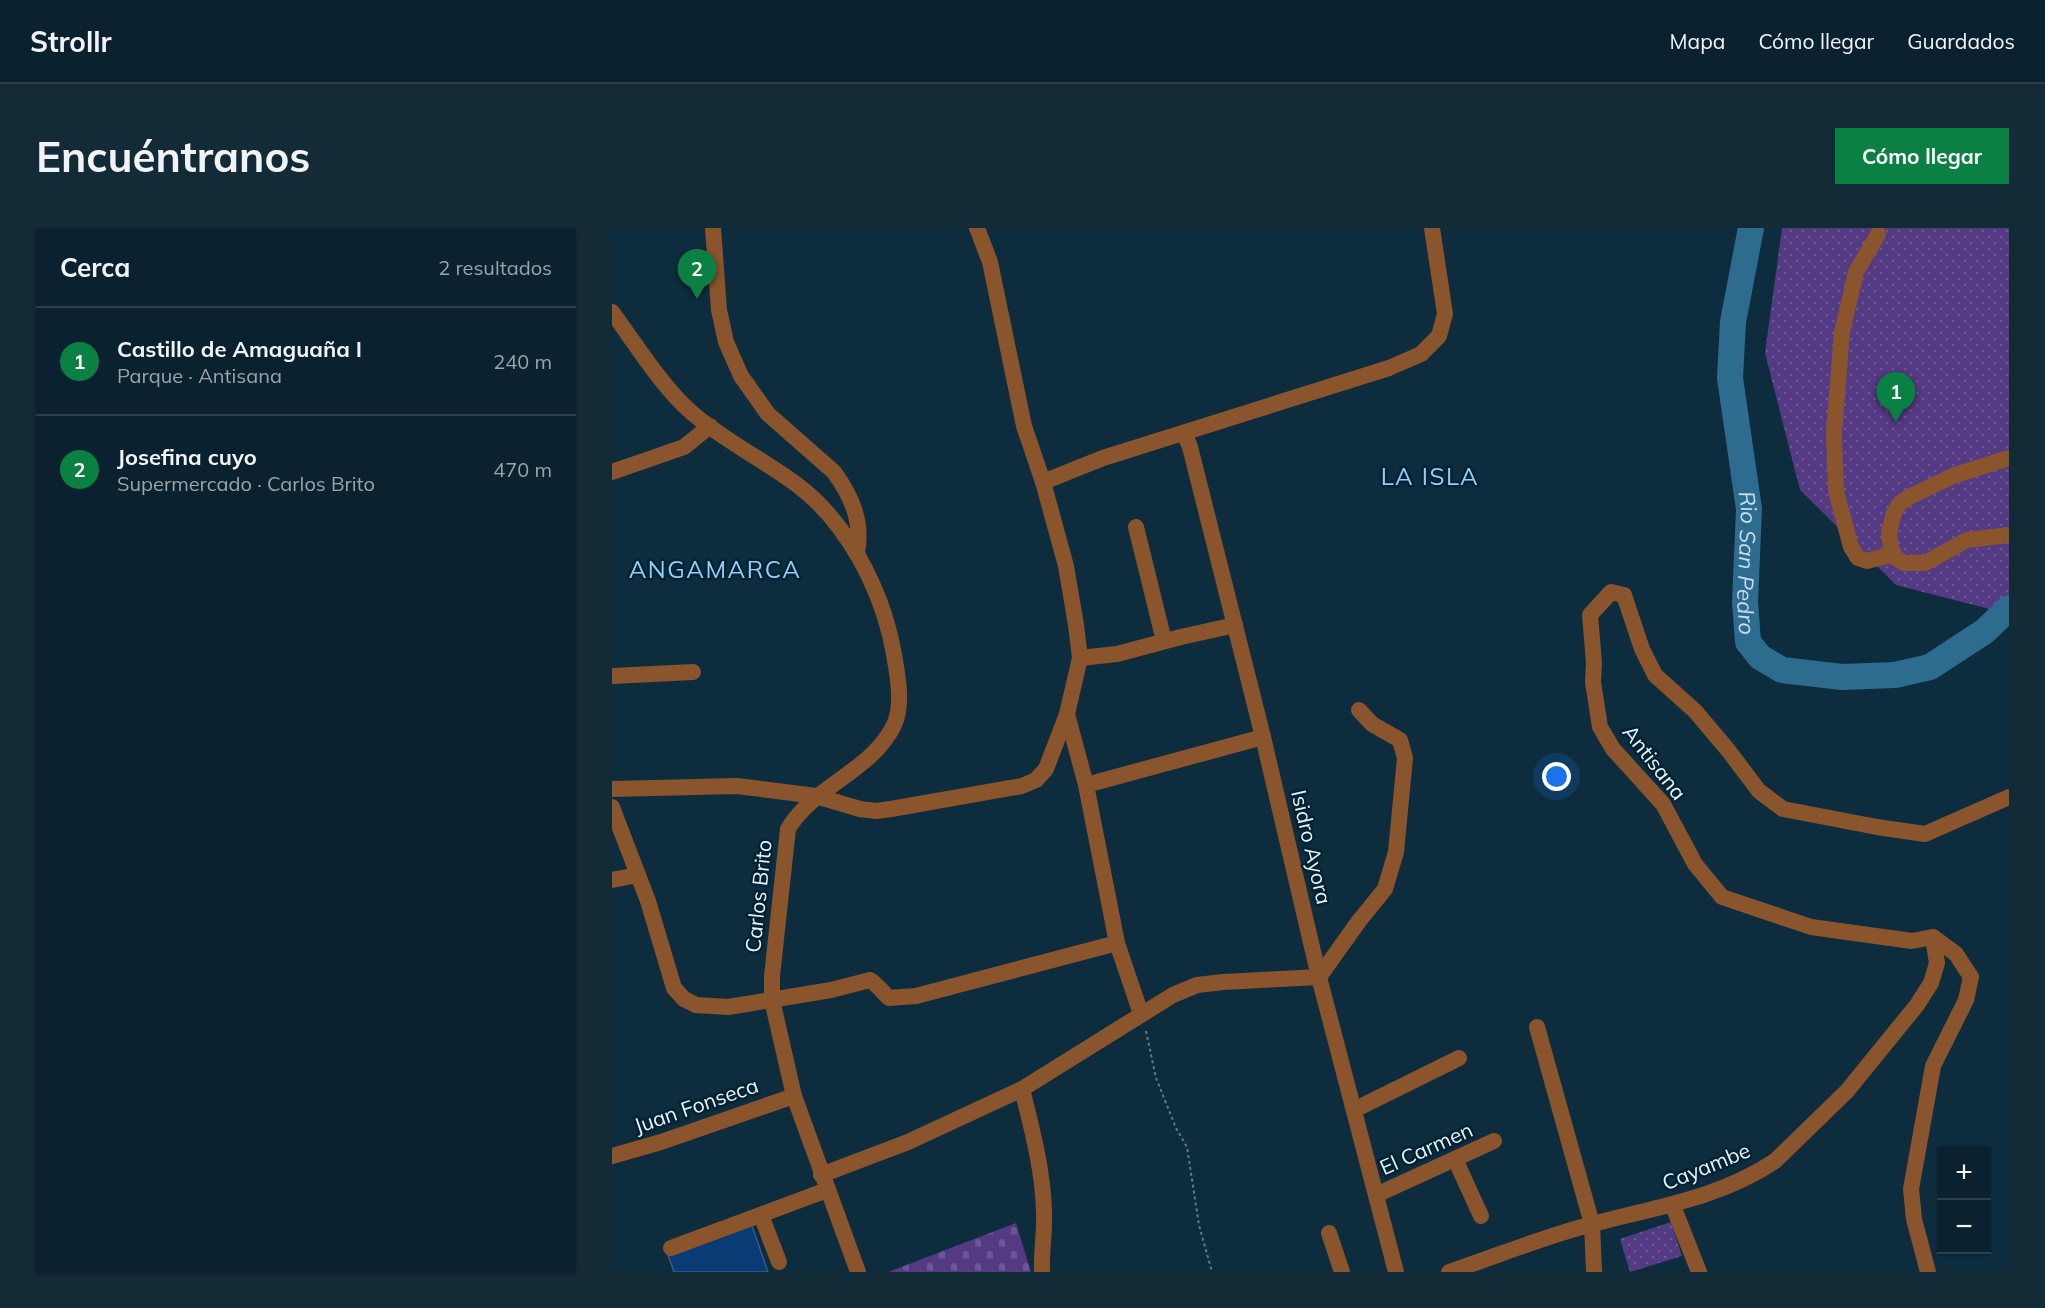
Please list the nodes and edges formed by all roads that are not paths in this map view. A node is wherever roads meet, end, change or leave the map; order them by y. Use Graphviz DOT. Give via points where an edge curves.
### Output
graph roads {
  1 [pos="713,228"];
  2 [pos="977,228"];
  3 [pos="1432,228"];
  4 [pos="1878,234"];
  5 [pos="612,312"];
  6 [pos="710,426"];
  7 [pos="1184,433"];
  8 [pos="2009,458"];
  9 [pos="612,472"];
  10 [pos="1043,482"];
  11 [pos="1136,527"];
  12 [pos="2009,535"];
  13 [pos="857,553"];
  14 [pos="1894,554"];
  15 [pos="1235,625"];
  16 [pos="1164,641"];
  17 [pos="1080,658"];
  18 [pos="693,672"];
  19 [pos="612,676"];
  20 [pos="1359,710"];
  21 [pos="1067,714"];
  22 [pos="1263,737"];
  23 [pos="1086,785"];
  24 [pos="612,789"];
  25 [pos="816,796"];
  26 [pos="2009,797"];
  27 [pos="612,807"];
  28 [pos="638,874"];
  29 [pos="612,880"];
  30 [pos="1934,937"];
  31 [pos="1118,943"];
  32 [pos="1319,977"];
  33 [pos="772,1000"];
  34 [pos="1141,1014"];
  35 [pos="1537,1027"];
  36 [pos="1459,1058"];
  37 [pos="1022,1089"];
  38 [pos="794,1096"];
  39 [pos="1354,1110"];
  40 [pos="1494,1141"];
  41 [pos="612,1156"];
  42 [pos="1455,1159"];
  43 [pos="824,1182"];
  44 [pos="1376,1195"];
  45 [pos="1673,1206"];
  46 [pos="761,1215"];
  47 [pos="1481,1216"];
  48 [pos="1592,1224"];
  49 [pos="1329,1233"];
  50 [pos="671,1248"];
  51 [pos="779,1262"];
  52 [pos="858,1272"];
  53 [pos="1042,1272"];
  54 [pos="1342,1272"];
  55 [pos="1396,1272"];
  56 [pos="1449,1272"];
  57 [pos="1594,1272"];
  58 [pos="1699,1272"];
  59 [pos="1928,1272"];
  1 -- 13 [label="street" via="719,310 726,342 741,376 768,414 842,482 858,521"];
  2 -- 10 [label="street" via="990,262 1024,426"];
  3 -- 7 [label="street" via="1445,314 1439,336 1420,354 1389,368"];
  4 -- 14 [label="street" via="1856,272 1842,332 1834,433 1836,491 1851,547 1858,558 1867,561"];
  5 -- 6 [label="street, Carlos Brito" via="669,389"];
  6 -- 9 [label="street" via="684,447"];
  6 -- 13 [label="street, Carlos Brito" via="797,486 825,511"];
  7 -- 10 [label="street"];
  7 -- 15 [label="street, Isidro Ayora"];
  8 -- 14 [label="street" via="1955,475 1900,503 1888,532"];
  10 -- 17 [label="street" via="1066,566"];
  11 -- 16 [label="street"];
  12 -- 14 [label="street" via="1967,540 1925,563 1904,563"];
  13 -- 25 [label="street, Carlos Brito" via="887,622 896,663 899,705 895,723 875,753"];
  15 -- 16 [label="street"];
  15 -- 22 [label="street, Isidro Ayora"];
  16 -- 17 [label="street" via="1117,654"];
  17 -- 21 [label="street"];
  18 -- 19 [label="street"];
  20 -- 32 [label="street" via="1403,745 1396,852 1385,889"];
  21 -- 23 [label="street"];
  21 -- 25 [label="street" via="1046,769 1036,780 1022,786 876,811"];
  22 -- 23 [label="street"];
  22 -- 32 [label="street, Isidro Ayora"];
  23 -- 31 [label="street"];
  24 -- 25 [label="street" via="737,786"];
  25 -- 33 [label="street, Carlos Brito" via="793,821 785,839"];
  26 -- 30 [label="street, Antisana" via="1925,834 1783,809 1759,791 1695,711 1655,675 1624,595 1611,592 1590,615 1600,727 1613,749 1663,804 1695,864 1722,897 1811,927 1912,941"];
  27 -- 28 [label="street"];
  28 -- 29 [label="street"];
  28 -- 33 [label="street" via="674,988 684,999 711,1007"];
  30 -- 45 [label="street, Cayambe" via="1937,963 1930,983 1917,1005 1847,1091 1775,1161 1746,1178"];
  30 -- 59 [label="street" via="1956,954 1971,977 1965,1000 1933,1066 1911,1189 1914,1219"];
  31 -- 33 [label="street" via="916,996 889,998 870,980"];
  31 -- 34 [label="street"];
  32 -- 34 [label="street" via="1197,985"];
  32 -- 39 [label="street, Isidro Ayora"];
  33 -- 38 [label="street, Carlos Brito"];
  34 -- 37 [label="street"];
  35 -- 48 [label="street"];
  36 -- 39 [label="street"];
  37 -- 43 [label="street"];
  37 -- 53 [label="street" via="1037,1152 1044,1213"];
  38 -- 41 [label="street, Juan Fonseca"];
  38 -- 43 [label="street, Carlos Brito"];
  39 -- 44 [label="street, Isidro Ayora"];
  40 -- 42 [label="street, El Carmen"];
  42 -- 44 [label="street, El Carmen"];
  42 -- 47 [label="street"];
  43 -- 46 [label="street"];
  43 -- 52 [label="street, Carlos Brito"];
  44 -- 55 [label="street, Isidro Ayora"];
  45 -- 48 [label="street, Cayambe"];
  45 -- 58 [label="street"];
  46 -- 50 [label="street"];
  46 -- 51 [label="street"];
  48 -- 56 [label="street, Cayambe"];
  48 -- 57 [label="street"];
  49 -- 54 [label="street"];
}
